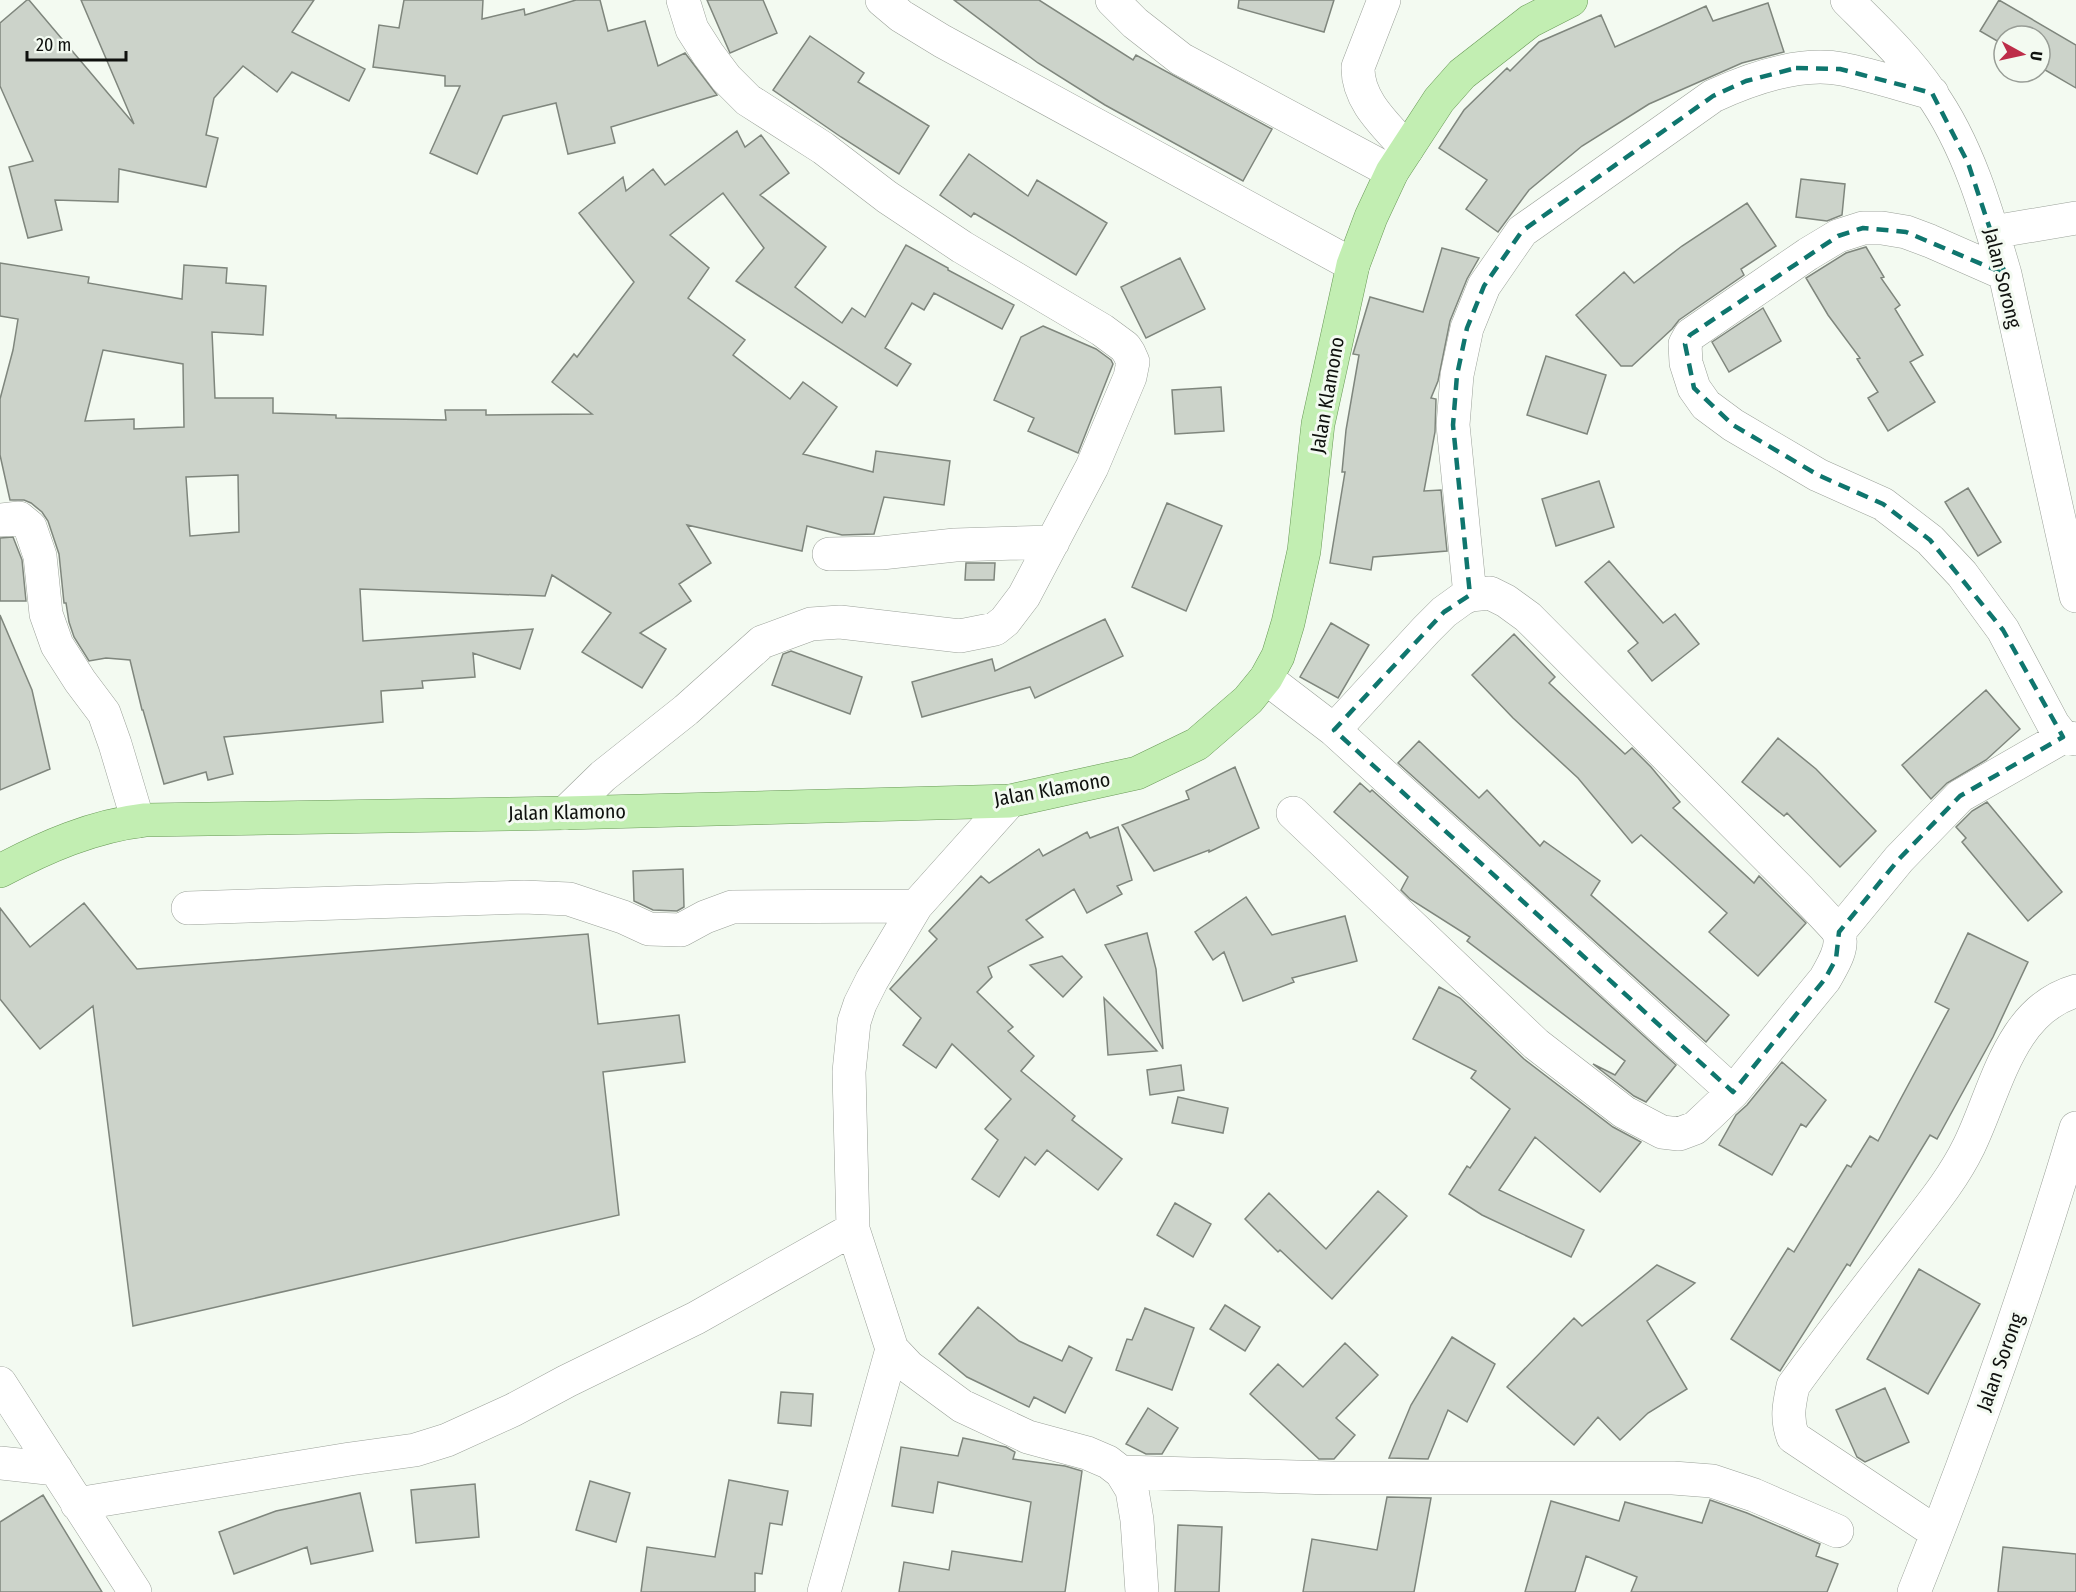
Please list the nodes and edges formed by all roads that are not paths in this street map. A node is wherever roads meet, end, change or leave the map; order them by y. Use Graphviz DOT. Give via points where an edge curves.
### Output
graph roads {
  1 [pos="683,0"];
  2 [pos="882,0"];
  3 [pos="1112,0"];
  4 [pos="1384,0"];
  5 [pos="1571,0"];
  6 [pos="1847,0"];
  7 [pos="1932,93"];
  8 [pos="1400,161"];
  9 [pos="2076,218"];
  10 [pos="1993,232"];
  11 [pos="1353,265"];
  12 [pos="2005,274"];
  13 [pos="0,520"];
  14 [pos="1053,542"];
  15 [pos="829,554"];
  16 [pos="2071,557"];
  17 [pos="1470,595"];
  18 [pos="2076,596"];
  19 [pos="1266,678"];
  20 [pos="1334,730"];
  21 [pos="2069,738"];
  22 [pos="1010,801"];
  23 [pos="565,813"];
  24 [pos="1293,813"];
  25 [pos="138,821"];
  26 [pos="0,871"];
  27 [pos="916,906"];
  28 [pos="188,908"];
  29 [pos="1839,932"];
  30 [pos="2076,991"];
  31 [pos="1733,1092"];
  32 [pos="2076,1128"];
  33 [pos="853,1229"];
  34 [pos="892,1349"];
  35 [pos="0,1383"];
  36 [pos="0,1463"];
  37 [pos="57,1468"];
  38 [pos="1121,1472"];
  39 [pos="77,1504"];
  40 [pos="1837,1531"];
  41 [pos="1937,1533"];
  42 [pos="135,1592"];
  43 [pos="824,1592"];
  44 [pos="1142,1592"];
  45 [pos="1914,1592"];
  1 -- 14 [label="street" via="692,29 708,54 748,100 962,247 1102,330 1129,352 1130,377 1092,467"];
  2 -- 11 [label="street" via="942,41"];
  3 -- 8 [label="street" via="1181,59"];
  4 -- 8 [label="street" via="1358,67 1358,78"];
  5 -- 8 [label="main road, Jalan Klamono" via="1530,21 1462,74 1439,100"];
  6 -- 7 [label="street, Jalan Sorong"];
  7 -- 10 [label="street, Jalan Sorong" via="1949,120"];
  7 -- 17 [label="street" via="1840,69 1796,68 1746,81 1713,96 1522,231 1484,286 1467,328 1457,375 1453,425"];
  8 -- 11 [label="main road, Jalan Klamono" via="1371,217"];
  9 -- 10 [label="street"];
  10 -- 12 [label="street, Jalan Sorong"];
  11 -- 19 [label="main road, Jalan Klamono" via="1318,424 1304,551 1288,623"];
  12 -- 16 [label="street, Jalan Sorong"];
  12 -- 21 [label="street" via="1906,232 1863,228 1838,236 1808,254 1690,335 1685,344 1686,363 1694,388 1706,405 1733,425 1818,475 1883,504 1930,540 1962,574 2003,630 2053,724"];
  13 -- 25 [label="street" via="19,518 30,527 40,556 46,614 57,645 104,714"];
  14 -- 15 [label="street"];
  14 -- 23 [label="street" via="1024,596 995,629 960,636 840,622 811,624 762,642 703,696 603,776"];
  16 -- 18 [label="street, Jalan Sorong"];
  17 -- 20 [label="street" via="1444,612"];
  17 -- 29 [label="street" via="1490,594 1528,617"];
  19 -- 20 [label="street"];
  19 -- 22 [label="main road, Jalan Klamono" via="1248,700 1197,744 1165,760 1137,773"];
  20 -- 31 [label="street"];
  21 -- 29 [label="street" via="1960,796 1899,859"];
  22 -- 23 [label="main road, Jalan Klamono"];
  22 -- 27 [label="street"];
  23 -- 25 [label="main road, Jalan Klamono"];
  24 -- 31 [label="street" via="1536,1044 1623,1112 1662,1132 1679,1134 1695,1128"];
  25 -- 26 [label="main road, Jalan Klamono" via="94,830"];
  27 -- 28 [label="street" via="732,907 681,930 649,930 602,910 558,898"];
  27 -- 33 [label="street" via="872,980 854,1023 849,1072"];
  29 -- 31 [label="street" via="1836,959 1825,979"];
  30 -- 41 [label="street" via="2060,995 2039,1011 2017,1036 1970,1145 1952,1176 1793,1386 1787,1413 1793,1437"];
  32 -- 41 [label="street, Jalan Sorong" via="2005,1348"];
  33 -- 34 [label="street"];
  33 -- 39 [label="street" via="696,1318 447,1440 415,1450"];
  34 -- 38 [label="street" via="909,1367 962,1406 1028,1437 1108,1462"];
  34 -- 43 [label="street"];
  35 -- 37 [label="street"];
  36 -- 37 [label="street"];
  37 -- 39 [label="street"];
  38 -- 40 [label="street" via="1712,1481"];
  38 -- 44 [label="street" via="1132,1490"];
  39 -- 42 [label="street"];
  41 -- 45 [label="street, Jalan Sorong"];
}
